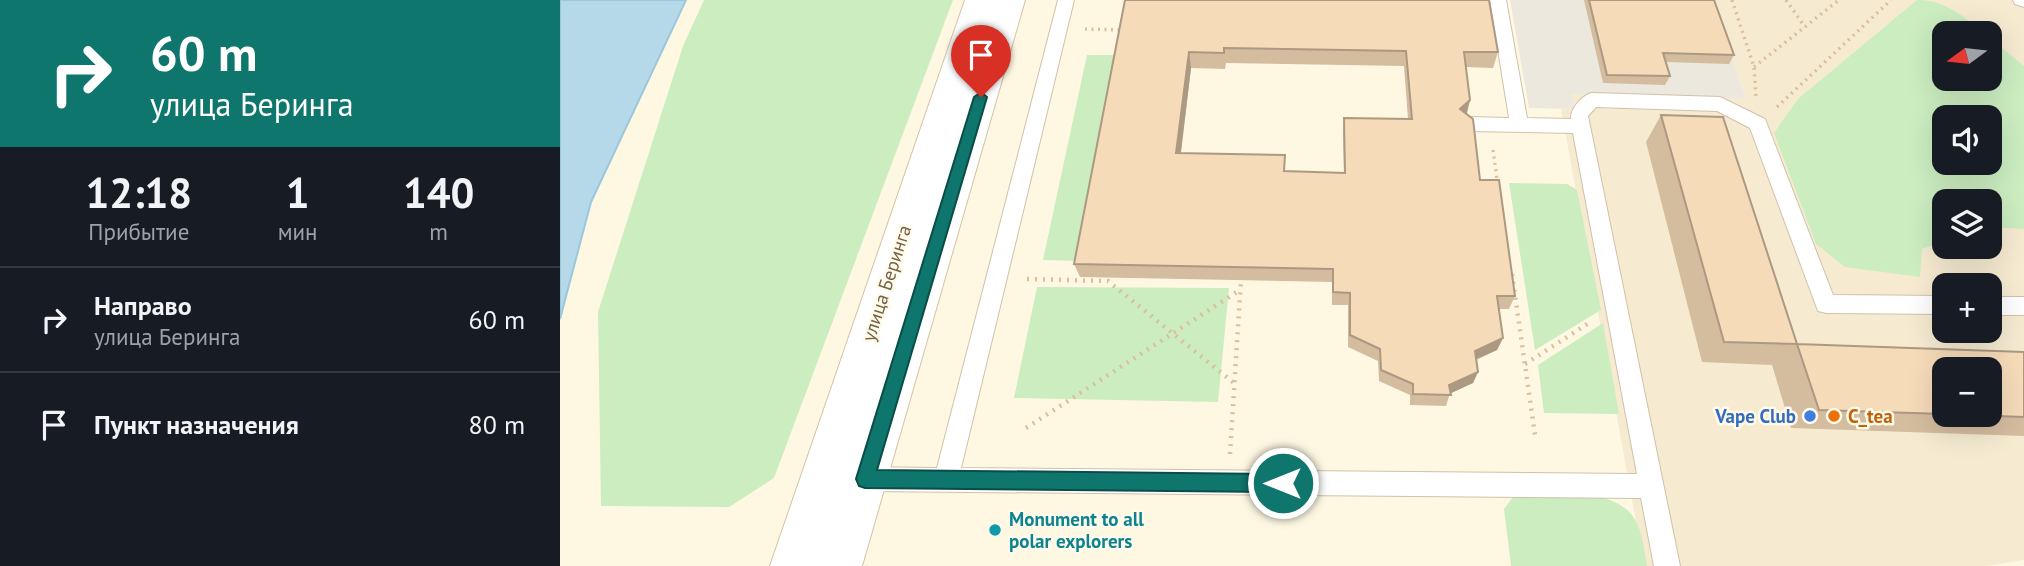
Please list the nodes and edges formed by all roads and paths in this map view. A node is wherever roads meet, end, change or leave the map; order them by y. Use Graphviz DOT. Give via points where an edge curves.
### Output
graph roads {
  1 [pos="980,0"];
  2 [pos="1010,0"];
  3 [pos="1066,0"];
  4 [pos="1498,0"];
  5 [pos="1732,0"];
  6 [pos="1786,0"];
  7 [pos="1839,0"];
  8 [pos="1891,0"];
  9 [pos="1805,27"];
  10 [pos="1079,29"];
  11 [pos="1126,30"];
  12 [pos="1754,67"];
  13 [pos="1468,124"];
  14 [pos="1758,124"];
  15 [pos="1489,125"];
  16 [pos="1519,125"];
  17 [pos="1581,127"];
  18 [pos="1499,191"];
  19 [pos="1511,271"];
  20 [pos="1019,279"];
  21 [pos="1241,280"];
  22 [pos="1240,290"];
  23 [pos="1932,305"];
  24 [pos="2002,306"];
  25 [pos="2024,306"];
  26 [pos="1618,317"];
  27 [pos="1173,333"];
  28 [pos="1525,364"];
  29 [pos="1234,383"];
  30 [pos="1026,428"];
  31 [pos="1535,435"];
  32 [pos="865,479"];
  33 [pos="946,481"];
  34 [pos="1228,483"];
  35 [pos="1651,486"];
  36 [pos="793,566"];
  37 [pos="839,566"];
  38 [pos="1667,566"];
  1 -- 36 [label="street, улица Беринга"];
  2 -- 32 [label="street, улица Беринга"];
  3 -- 33 [label="lane"];
  4 -- 16 [label="lane"];
  5 -- 12 [label="path"];
  6 -- 9 [label="path"];
  7 -- 9 [label="path"];
  8 -- 14 [label="path"];
  9 -- 12 [label="path"];
  10 -- 11 [label="path"];
  12 -- 14 [label="path"];
  13 -- 15 [label="lane"];
  14 -- 17 [label="lane" via="1720,104 1591,100 1579,115"];
  14 -- 23 [label="lane" via="1826,304"];
  15 -- 16 [label="lane"];
  15 -- 18 [label="path"];
  16 -- 17 [label="lane"];
  17 -- 26 [label="lane"];
  19 -- 28 [label="path"];
  20 -- 27 [label="path" via="1108,281"];
  21 -- 22 [label="path"];
  22 -- 27 [label="path"];
  22 -- 29 [label="path"];
  24 -- 25 [label="lane"];
  26 -- 28 [label="path" via="1601,316"];
  26 -- 35 [label="lane"];
  27 -- 29 [label="path"];
  27 -- 30 [label="path"];
  28 -- 31 [label="path"];
  29 -- 34 [label="path"];
  32 -- 33 [label="lane"];
  32 -- 37 [label="street, улица Беринга"];
  33 -- 34 [label="lane"];
  34 -- 35 [label="lane"];
  35 -- 38 [label="lane"];
}
